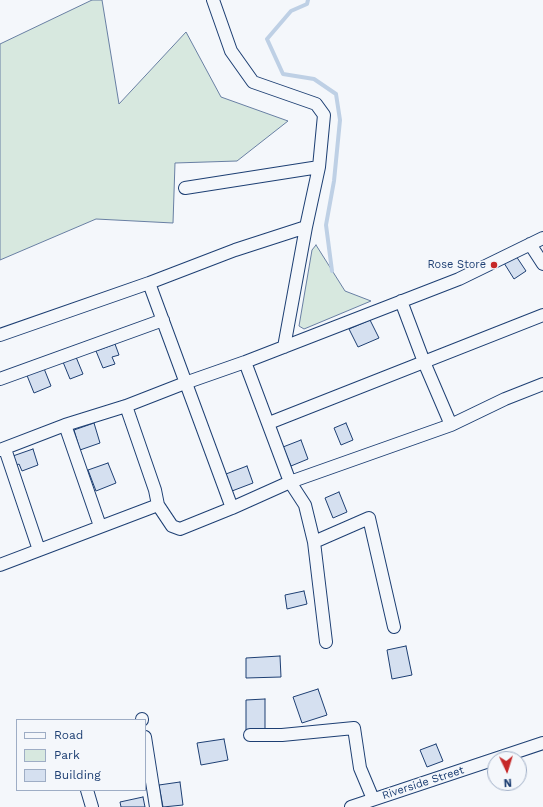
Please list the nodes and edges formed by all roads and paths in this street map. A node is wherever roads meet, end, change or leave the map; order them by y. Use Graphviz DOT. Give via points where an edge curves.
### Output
graph roads {
  1 [pos="213,0"];
  2 [pos="319,167"];
  3 [pos="185,188"];
  4 [pos="306,227"];
  5 [pos="543,238"];
  6 [pos="530,244"];
  7 [pos="543,264"];
  8 [pos="149,283"];
  9 [pos="401,301"];
  10 [pos="543,315"];
  11 [pos="163,320"];
  12 [pos="0,335"];
  13 [pos="284,347"];
  14 [pos="245,362"];
  15 [pos="424,362"];
  16 [pos="0,379"];
  17 [pos="185,383"];
  18 [pos="543,384"];
  19 [pos="126,406"];
  20 [pos="269,424"];
  21 [pos="65,425"];
  22 [pos="451,425"];
  23 [pos="2,449"];
  24 [pos="290,482"];
  25 [pos="158,505"];
  26 [pos="232,508"];
  27 [pos="100,526"];
  28 [pos="314,542"];
  29 [pos="39,550"];
  30 [pos="0,565"];
  31 [pos="394,627"];
  32 [pos="326,642"];
  33 [pos="250,736"];
  34 [pos="146,743"];
  35 [pos="543,744"];
  36 [pos="521,751"];
  37 [pos="487,762"];
  38 [pos="87,791"];
  39 [pos="373,799"];
  40 [pos="92,807"];
  41 [pos="156,807"];
  42 [pos="351,807"];
  1 -- 2 [label="street" via="231,50 253,82 316,104 324,115"];
  2 -- 3 [label="street"];
  2 -- 4 [label="street"];
  4 -- 8 [label="street" via="235,250"];
  4 -- 13 [label="street"];
  5 -- 6 [label="street"];
  6 -- 7 [label="street"];
  6 -- 9 [label="street" via="459,279"];
  8 -- 11 [label="street"];
  8 -- 12 [label="street"];
  9 -- 13 [label="street"];
  9 -- 15 [label="street"];
  10 -- 15 [label="street"];
  11 -- 16 [label="street"];
  11 -- 17 [label="street"];
  13 -- 14 [label="street"];
  14 -- 17 [label="street"];
  14 -- 20 [label="street"];
  15 -- 20 [label="street"];
  15 -- 22 [label="street"];
  17 -- 19 [label="street"];
  17 -- 26 [label="street"];
  18 -- 22 [label="street"];
  19 -- 21 [label="street"];
  19 -- 25 [label="street"];
  20 -- 24 [label="street"];
  21 -- 23 [label="street"];
  21 -- 27 [label="street"];
  22 -- 24 [label="street"];
  23 -- 29 [label="street"];
  24 -- 26 [label="street"];
  24 -- 28 [label="street" via="305,505"];
  25 -- 26 [label="street" via="172,526 180,529"];
  25 -- 27 [label="street"];
  27 -- 29 [label="street"];
  28 -- 31 [label="street" via="369,518"];
  28 -- 32 [label="street"];
  29 -- 30 [label="street"];
  33 -- 39 [label="street" via="354,728 360,768"];
  34 -- 41 [label="street"];
  35 -- 36 [label="street, Riverside Street"];
  37 -- 39 [label="street, Riverside Street"];
  38 -- 40 [label="street"];
  39 -- 42 [label="street, Riverside Street"];
}
